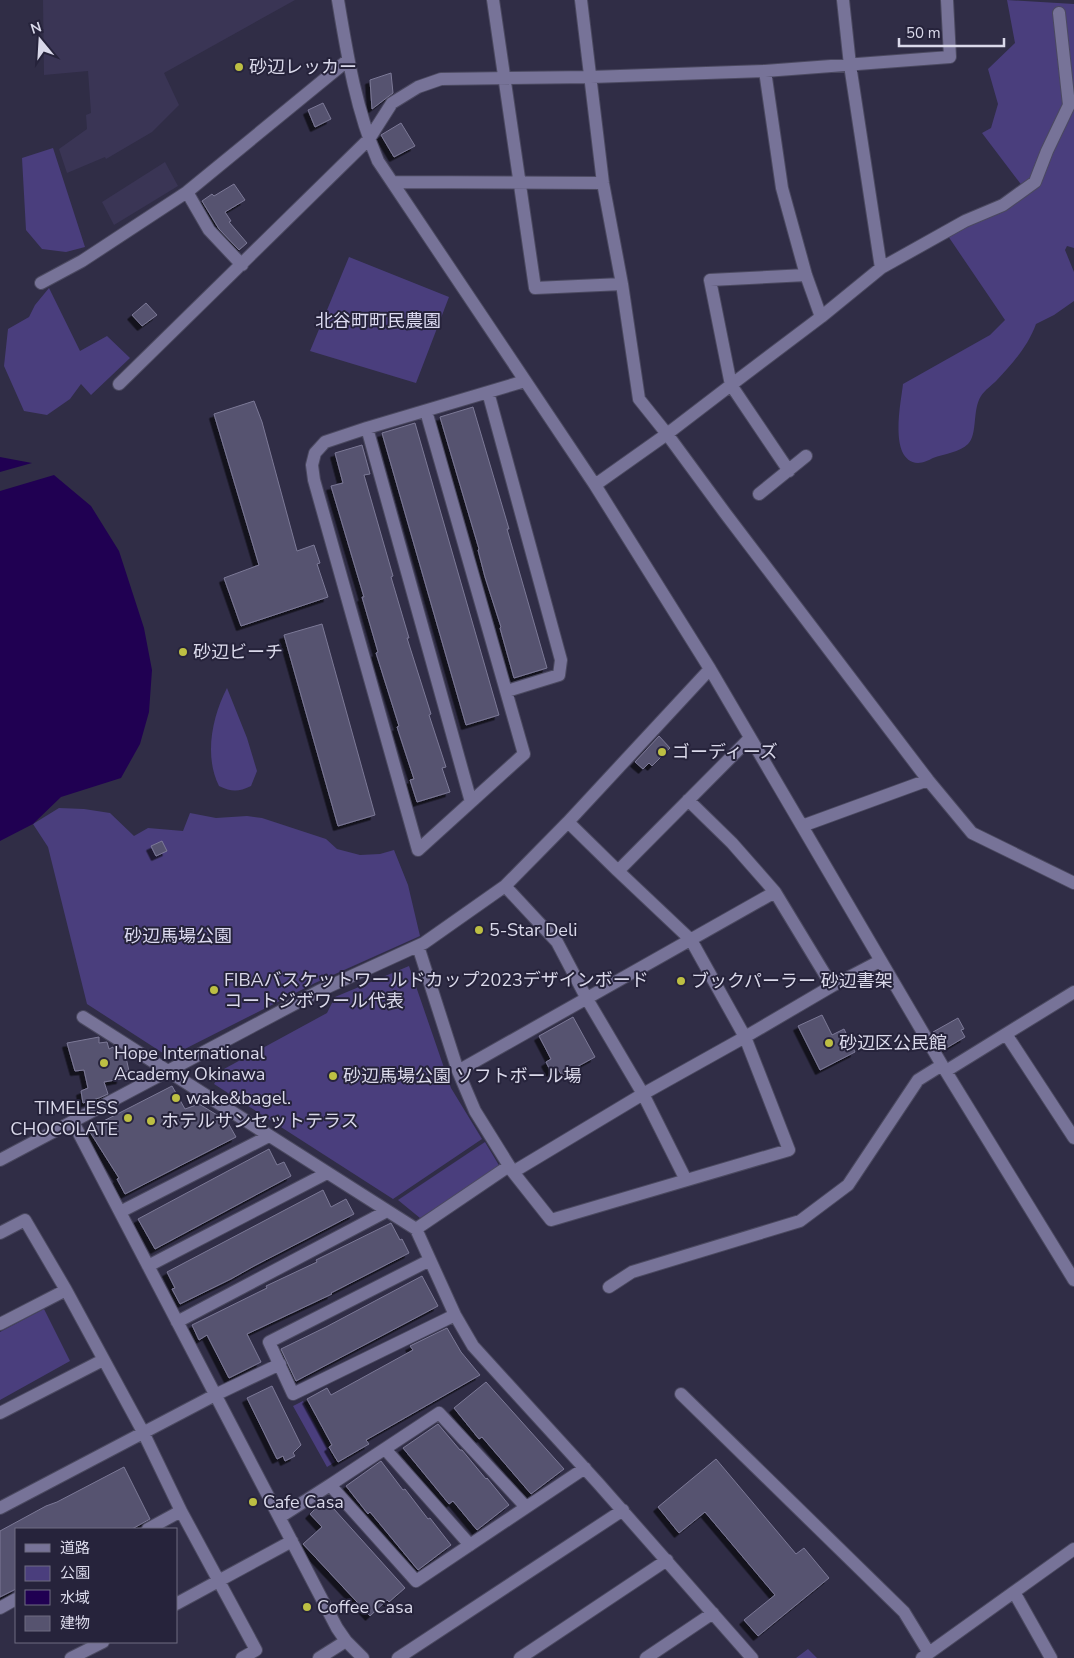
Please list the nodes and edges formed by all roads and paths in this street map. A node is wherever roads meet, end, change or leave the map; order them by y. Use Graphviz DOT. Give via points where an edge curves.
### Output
graph roads {
  1 [pos="338,0"];
  2 [pos="493,0"];
  3 [pos="581,0"];
  4 [pos="843,0"];
  5 [pos="947,0"];
  6 [pos="1059,13"];
  7 [pos="348,60"];
  8 [pos="850,65"];
  9 [pos="765,70"];
  10 [pos="591,77"];
  11 [pos="504,78"];
  12 [pos="369,138"];
  13 [pos="392,182"];
  14 [pos="520,182"];
  15 [pos="603,183"];
  16 [pos="187,192"];
  17 [pos="242,265"];
  18 [pos="881,268"];
  19 [pos="806,274"];
  20 [pos="40,283"];
  21 [pos="622,284"];
  22 [pos="821,317"];
  23 [pos="525,381"];
  24 [pos="119,384"];
  25 [pos="731,385"];
  26 [pos="488,392"];
  27 [pos="426,410"];
  28 [pos="367,428"];
  29 [pos="667,434"];
  30 [pos="806,456"];
  31 [pos="789,471"];
  32 [pos="595,485"];
  33 [pos="759,494"];
  34 [pos="710,669"];
  35 [pos="507,691"];
  36 [pos="750,738"];
  37 [pos="928,780"];
  38 [pos="688,800"];
  39 [pos="471,802"];
  40 [pos="568,822"];
  41 [pos="802,826"];
  42 [pos="618,872"];
  43 [pos="1074,883"];
  44 [pos="505,886"];
  45 [pos="775,892"];
  46 [pos="691,940"];
  47 [pos="418,946"];
  48 [pos="880,961"];
  49 [pos="832,986"];
  50 [pos="1074,992"];
  51 [pos="587,999"];
  52 [pos="83,1017"];
  53 [pos="1006,1034"];
  54 [pos="745,1037"];
  55 [pos="944,1068"];
  56 [pos="169,1071"];
  57 [pos="458,1071"];
  58 [pos="643,1094"];
  59 [pos="73,1122"];
  60 [pos="269,1136"];
  61 [pos="1074,1138"];
  62 [pos="0,1160"];
  63 [pos="511,1169"];
  64 [pos="327,1173"];
  65 [pos="686,1180"];
  66 [pos="387,1211"];
  67 [pos="120,1212"];
  68 [pos="416,1228"];
  69 [pos="0,1233"];
  70 [pos="430,1260"];
  71 [pos="148,1266"];
  72 [pos="1072,1272"];
  73 [pos="609,1288"];
  74 [pos="66,1290"];
  75 [pos="455,1315"];
  76 [pos="177,1322"];
  77 [pos="0,1324"];
  78 [pos="103,1360"];
  79 [pos="280,1364"];
  80 [pos="215,1394"];
  81 [pos="681,1394"];
  82 [pos="0,1413"];
  83 [pos="143,1432"];
  84 [pos="385,1449"];
  85 [pos="585,1468"];
  86 [pos="330,1485"];
  87 [pos="526,1507"];
  88 [pos="0,1508"];
  89 [pos="623,1510"];
  90 [pos="182,1511"];
  91 [pos="280,1517"];
  92 [pos="150,1528"];
  93 [pos="292,1541"];
  94 [pos="470,1545"];
  95 [pos="1074,1549"];
  96 [pos="667,1560"];
  97 [pos="220,1581"];
  98 [pos="1014,1592"];
  99 [pos="15,1600"];
  100 [pos="178,1603"];
  101 [pos="0,1608"];
  102 [pos="714,1613"];
  103 [pos="346,1641"];
  104 [pos="101,1643"];
  105 [pos="924,1657"];
  106 [pos="72,1658"];
  107 [pos="242,1658"];
  108 [pos="319,1658"];
  109 [pos="363,1658"];
  110 [pos="398,1658"];
  111 [pos="520,1658"];
  112 [pos="646,1658"];
  113 [pos="752,1658"];
  114 [pos="1051,1658"];
  1 -- 7 [label="street"];
  2 -- 11 [label="street"];
  3 -- 10 [label="street"];
  4 -- 8 [label="street"];
  5 -- 8 [label="street" via="950,57"];
  6 -- 18 [label="street" via="1069,105 1035,182 1003,205 965,221"];
  7 -- 12 [label="street"];
  7 -- 16 [label="street"];
  8 -- 9 [label="street"];
  8 -- 18 [label="street"];
  9 -- 10 [label="street"];
  9 -- 19 [label="street" via="782,188"];
  10 -- 11 [label="street"];
  10 -- 15 [label="street"];
  11 -- 12 [label="street" via="441,79 418,88 392,103"];
  11 -- 14 [label="street"];
  12 -- 13 [label="street" via="378,161"];
  12 -- 17 [label="street"];
  13 -- 14 [label="street"];
  13 -- 23 [label="street"];
  14 -- 15 [label="street"];
  14 -- 21 [label="street" via="535,288"];
  15 -- 21 [label="street"];
  16 -- 17 [label="street" via="208,230"];
  16 -- 20 [label="street" via="82,261"];
  17 -- 24 [label="street"];
  18 -- 22 [label="street"];
  19 -- 22 [label="street"];
  19 -- 25 [label="street" via="710,280"];
  21 -- 29 [label="street" via="639,399"];
  22 -- 25 [label="street"];
  23 -- 26 [label="street"];
  23 -- 32 [label="street"];
  25 -- 29 [label="street"];
  25 -- 31 [label="street"];
  26 -- 27 [label="street"];
  26 -- 35 [label="street" via="561,660 559,675"];
  27 -- 28 [label="street"];
  27 -- 35 [label="street"];
  28 -- 39 [label="street"];
  28 -- 39 [label="street" via="325,442 315,453 312,465 418,850"];
  29 -- 32 [label="street"];
  29 -- 37 [label="street"];
  30 -- 31 [label="street"];
  31 -- 33 [label="street"];
  32 -- 34 [label="street"];
  34 -- 36 [label="street"];
  34 -- 40 [label="street"];
  35 -- 39 [label="street" via="524,754"];
  36 -- 38 [label="street"];
  36 -- 41 [label="street"];
  37 -- 41 [label="street"];
  37 -- 43 [label="street" via="972,833"];
  38 -- 42 [label="street"];
  38 -- 45 [label="street"];
  40 -- 42 [label="street"];
  40 -- 44 [label="street"];
  41 -- 48 [label="street"];
  42 -- 46 [label="street"];
  44 -- 47 [label="street"];
  44 -- 51 [label="street" via="557,942"];
  45 -- 46 [label="street"];
  45 -- 49 [label="street"];
  46 -- 51 [label="street"];
  46 -- 54 [label="street"];
  47 -- 56 [label="street" via="319,991"];
  47 -- 57 [label="street"];
  48 -- 49 [label="street"];
  48 -- 55 [label="street"];
  49 -- 54 [label="street"];
  50 -- 53 [label="street"];
  51 -- 57 [label="street"];
  51 -- 58 [label="street"];
  52 -- 56 [label="street"];
  53 -- 55 [label="street"];
  53 -- 61 [label="street"];
  54 -- 58 [label="street"];
  54 -- 65 [label="street" via="789,1150"];
  55 -- 72 [label="street"];
  55 -- 73 [label="street" via="918,1080 848,1185 800,1221 632,1272"];
  56 -- 59 [label="street"];
  56 -- 60 [label="street"];
  57 -- 63 [label="street" via="475,1111"];
  58 -- 63 [label="street"];
  58 -- 65 [label="street"];
  59 -- 62 [label="street"];
  59 -- 67 [label="street"];
  60 -- 64 [label="street"];
  60 -- 67 [label="street"];
  63 -- 65 [label="street" via="551,1220"];
  63 -- 68 [label="street"];
  64 -- 66 [label="street"];
  64 -- 71 [label="street"];
  66 -- 68 [label="street"];
  66 -- 76 [label="street"];
  67 -- 71 [label="street"];
  68 -- 70 [label="street"];
  69 -- 74 [label="street" via="25,1220"];
  70 -- 75 [label="street"];
  70 -- 79 [label="street" via="269,1342"];
  71 -- 76 [label="street"];
  74 -- 77 [label="street"];
  74 -- 78 [label="street"];
  75 -- 79 [label="street" via="294,1394"];
  75 -- 85 [label="street" via="473,1346"];
  76 -- 80 [label="street"];
  78 -- 82 [label="street"];
  78 -- 83 [label="street"];
  79 -- 80 [label="street"];
  80 -- 83 [label="street"];
  80 -- 91 [label="street"];
  81 -- 105 [label="street" via="904,1612"];
  83 -- 88 [label="street"];
  83 -- 90 [label="street"];
  84 -- 86 [label="street"];
  84 -- 87 [label="street" via="439,1413"];
  84 -- 94 [label="street"];
  85 -- 87 [label="street"];
  85 -- 89 [label="street"];
  86 -- 91 [label="street"];
  86 -- 94 [label="street" via="416,1580"];
  87 -- 94 [label="street"];
  89 -- 96 [label="street"];
  89 -- 110 [label="street"];
  90 -- 92 [label="street"];
  90 -- 97 [label="street"];
  91 -- 93 [label="street"];
  93 -- 97 [label="street"];
  93 -- 103 [label="street"];
  95 -- 98 [label="street"];
  96 -- 102 [label="street"];
  96 -- 111 [label="street"];
  97 -- 100 [label="street"];
  97 -- 107 [label="street" via="256,1650"];
  98 -- 105 [label="street"];
  98 -- 114 [label="street"];
  99 -- 101 [label="street"];
  102 -- 112 [label="street"];
  102 -- 113 [label="street"];
  103 -- 108 [label="street"];
  103 -- 109 [label="street"];
  104 -- 106 [label="street"];
}
